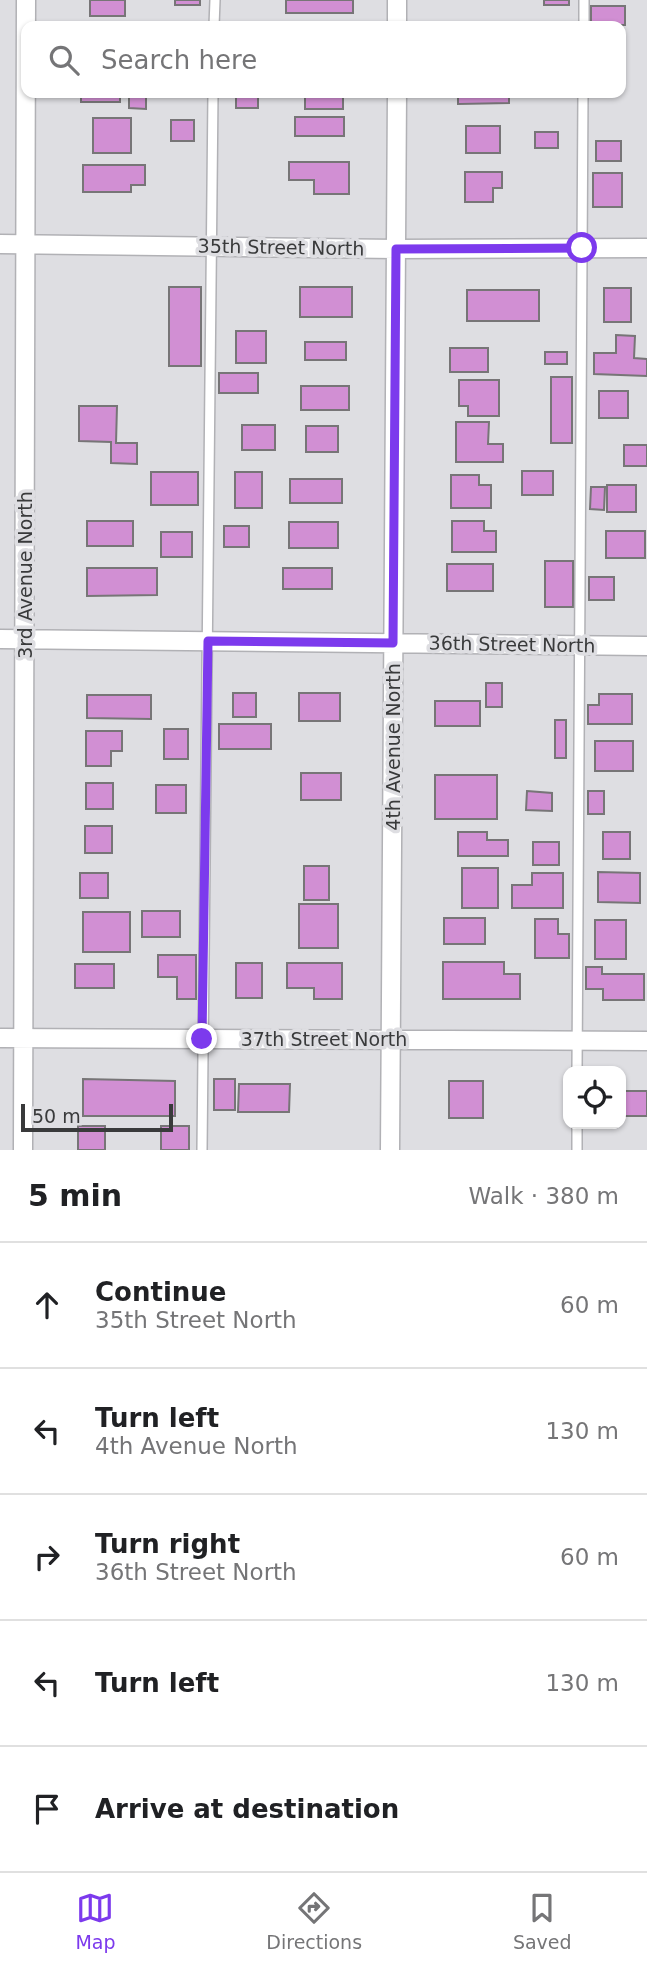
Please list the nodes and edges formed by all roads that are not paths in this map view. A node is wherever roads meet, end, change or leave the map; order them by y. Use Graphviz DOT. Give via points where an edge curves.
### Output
graph roads {
  1 [pos="26,0"];
  2 [pos="215,0"];
  3 [pos="397,0"];
  4 [pos="584,0"];
  5 [pos="26,21"];
  6 [pos="214,21"];
  7 [pos="397,21"];
  8 [pos="583,21"];
  9 [pos="26,98"];
  10 [pos="213,98"];
  11 [pos="397,98"];
  12 [pos="583,98"];
  13 [pos="0,244"];
  14 [pos="25,244"];
  15 [pos="211,246"];
  16 [pos="582,248"];
  17 [pos="647,248"];
  18 [pos="396,249"];
  19 [pos="0,639"];
  20 [pos="25,639"];
  21 [pos="208,641"];
  22 [pos="393,643"];
  23 [pos="579,645"];
  24 [pos="647,646"];
  25 [pos="0,1038"];
  26 [pos="24,1038"];
  27 [pos="202,1039"];
  28 [pos="391,1040"];
  29 [pos="578,1040"];
  30 [pos="647,1041"];
  31 [pos="577,1066"];
  32 [pos="577,1129"];
  33 [pos="23,1150"];
  34 [pos="202,1150"];
  35 [pos="390,1150"];
  36 [pos="577,1150"];
  1 -- 5 [label="street, 3rd Avenue North"];
  2 -- 6 [label="lane"];
  3 -- 7 [label="street"];
  4 -- 8 [label="lane"];
  9 -- 14 [label="street, 3rd Avenue North"];
  10 -- 15 [label="lane"];
  11 -- 18 [label="street, 4th Avenue North"];
  12 -- 16 [label="lane"];
  13 -- 14 [label="street, 35th Street North"];
  14 -- 15 [label="street, 35th Street North"];
  14 -- 20 [label="street, 3rd Avenue North"];
  15 -- 18 [label="street, 35th Street North"];
  15 -- 21 [label="lane"];
  16 -- 17 [label="street, 35th Street North"];
  16 -- 18 [label="street, 35th Street North"];
  16 -- 23 [label="lane"];
  18 -- 22 [label="street, 4th Avenue North"];
  19 -- 20 [label="street, 36th Street North"];
  20 -- 21 [label="street, 36th Street North"];
  20 -- 26 [label="street, 3rd Avenue North"];
  21 -- 22 [label="street, 36th Street North"];
  21 -- 27 [label="lane"];
  22 -- 23 [label="street, 36th Street North"];
  22 -- 28 [label="street, 4th Avenue North"];
  23 -- 24 [label="street, 36th Street North"];
  23 -- 29 [label="lane"];
  25 -- 26 [label="street, 37th Street North"];
  26 -- 27 [label="street, 37th Street North"];
  26 -- 33 [label="street, 3rd Avenue North"];
  27 -- 28 [label="street, 37th Street North"];
  27 -- 34 [label="lane"];
  28 -- 29 [label="street, 37th Street North"];
  28 -- 35 [label="street, 4th Avenue North"];
  29 -- 30 [label="street, 37th Street North"];
  29 -- 31 [label="lane"];
  32 -- 36 [label="lane"];
}
